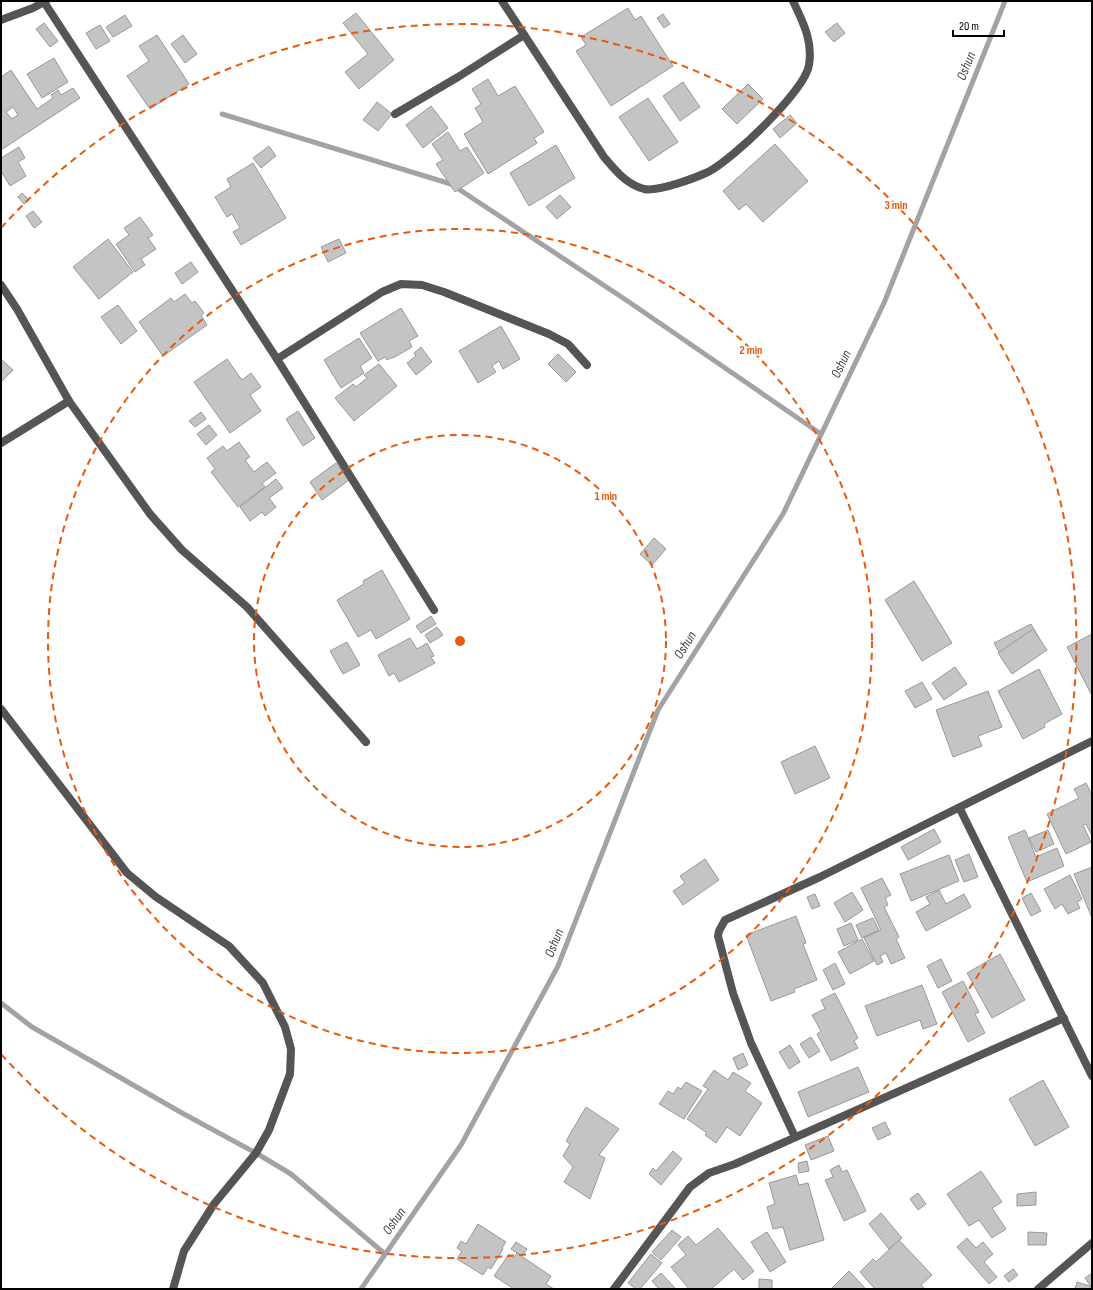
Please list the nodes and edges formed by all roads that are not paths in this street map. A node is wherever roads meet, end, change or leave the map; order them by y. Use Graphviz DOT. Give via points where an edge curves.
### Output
graph roads {
  1 [pos="45,1"];
  2 [pos="502,1"];
  3 [pos="793,1"];
  4 [pos="1,20"];
  5 [pos="524,35"];
  6 [pos="395,114"];
  7 [pos="1,285"];
  8 [pos="277,359"];
  9 [pos="587,365"];
  10 [pos="69,401"];
  11 [pos="1,443"];
  12 [pos="434,610"];
  13 [pos="1,709"];
  14 [pos="366,742"];
  15 [pos="1092,742"];
  16 [pos="960,809"];
  17 [pos="1064,1018"];
  18 [pos="1092,1076"];
  19 [pos="795,1137"];
  20 [pos="1092,1243"];
  21 [pos="1042,1288"];
  22 [pos="173,1289"];
  23 [pos="614,1289"];
  1 -- 4 [label="street"];
  1 -- 8 [label="street"];
  2 -- 5 [label="street"];
  3 -- 5 [label="street" via="809,42 809,66 803,79 781,109 730,156 709,171 668,186 645,189 623,179 604,157"];
  5 -- 6 [label="street"];
  7 -- 10 [label="street"];
  8 -- 9 [label="street" via="382,292 401,284 422,285 444,292 549,334 568,344"];
  8 -- 12 [label="street"];
  10 -- 11 [label="street"];
  10 -- 14 [label="street" via="150,514 182,550 246,607"];
  13 -- 22 [label="street" via="126,873 156,897 229,946 263,983 285,1027 291,1049 290,1074 269,1130 256,1153 214,1204 184,1251"];
  15 -- 16 [label="street"];
  16 -- 17 [label="street"];
  16 -- 19 [label="street" via="820,878 725,920 719,931 718,936 734,993 751,1043"];
  17 -- 18 [label="street"];
  17 -- 19 [label="street"];
  19 -- 23 [label="street" via="709,1173 690,1187"];
  20 -- 21 [label="street"];
}
